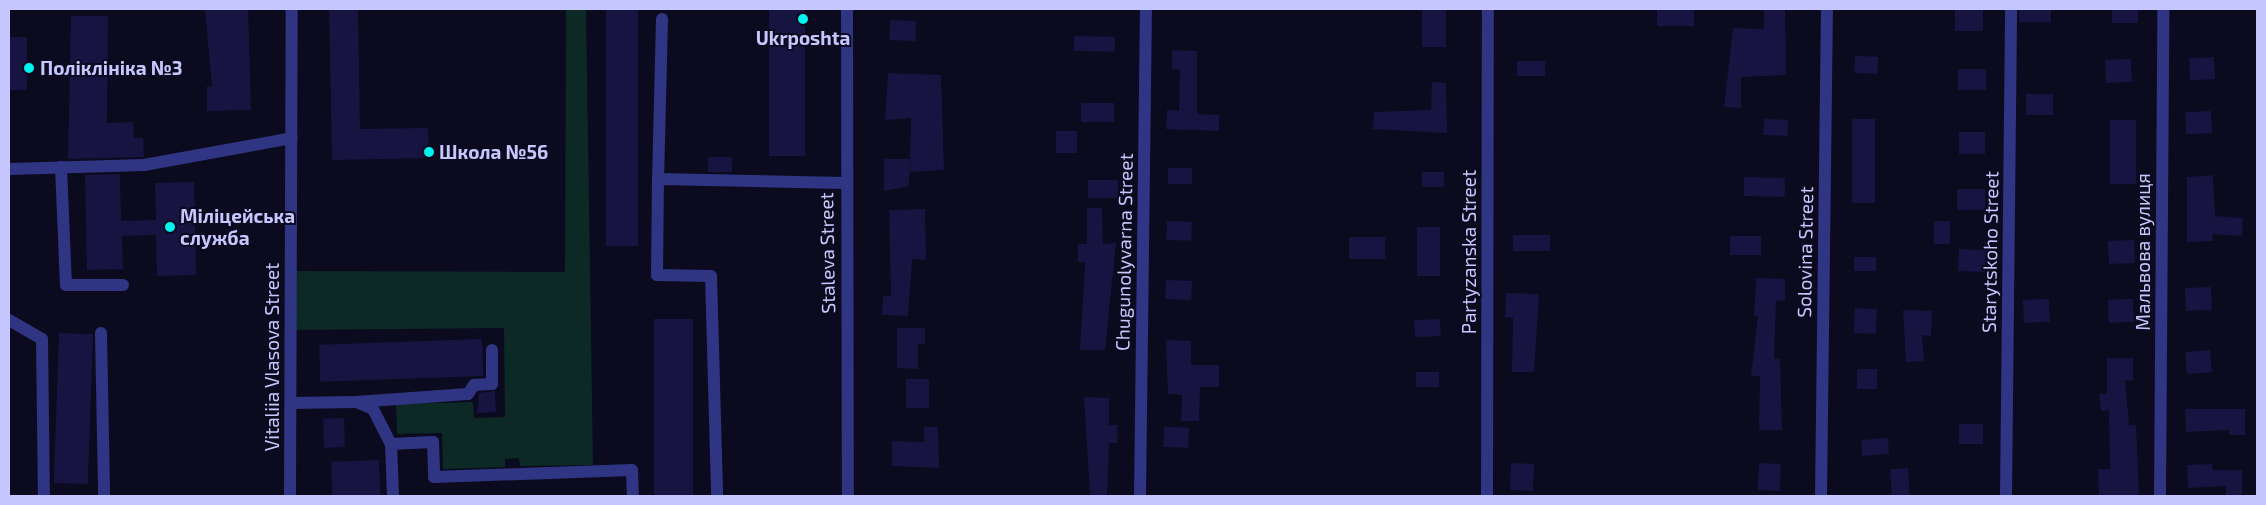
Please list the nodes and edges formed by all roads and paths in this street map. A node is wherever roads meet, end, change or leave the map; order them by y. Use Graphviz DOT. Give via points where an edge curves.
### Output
graph roads {
  1 [pos="292,9"];
  2 [pos="847,9"];
  3 [pos="1146,9"];
  4 [pos="1488,9"];
  5 [pos="1827,9"];
  6 [pos="2011,9"];
  7 [pos="2163,9"];
  8 [pos="662,19"];
  9 [pos="292,138"];
  10 [pos="61,167"];
  11 [pos="9,169"];
  12 [pos="658,179"];
  13 [pos="845,183"];
  14 [pos="123,285"];
  15 [pos="9,320"];
  16 [pos="101,333"];
  17 [pos="492,350"];
  18 [pos="356,402"];
  19 [pos="291,403"];
  20 [pos="391,444"];
  21 [pos="44,496"];
  22 [pos="104,496"];
  23 [pos="290,496"];
  24 [pos="393,496"];
  25 [pos="633,496"];
  26 [pos="717,496"];
  27 [pos="848,496"];
  28 [pos="1140,496"];
  29 [pos="1487,496"];
  30 [pos="1821,496"];
  31 [pos="2006,496"];
  32 [pos="2160,496"];
  1 -- 9 [label="street, Vitaliia Vlasova Street"];
  2 -- 13 [label="street, Staleva Street"];
  3 -- 28 [label="street, Chugunolyvarna Street"];
  4 -- 29 [label="street, Partyzanska Street"];
  5 -- 30 [label="street, Solovina Street"];
  6 -- 31 [label="street, Starytskoho Street"];
  7 -- 32 [label="street, Мальвова вулиця"];
  8 -- 12 [label="street"];
  9 -- 10 [label="street" via="144,165"];
  9 -- 19 [label="street, Vitaliia Vlasova Street"];
  10 -- 11 [label="street"];
  10 -- 14 [label="street" via="66,285"];
  12 -- 13 [label="street"];
  12 -- 26 [label="street" via="657,275 711,276"];
  13 -- 27 [label="street, Staleva Street"];
  15 -- 21 [label="street" via="42,339"];
  16 -- 22 [label="street"];
  17 -- 18 [label="street" via="492,384 474,385 468,394"];
  18 -- 19 [label="street"];
  18 -- 20 [label="street" via="373,409"];
  19 -- 23 [label="street, Vitaliia Vlasova Street"];
  20 -- 24 [label="street"];
  20 -- 25 [label="street" via="433,442 434,477 632,470"];
}
